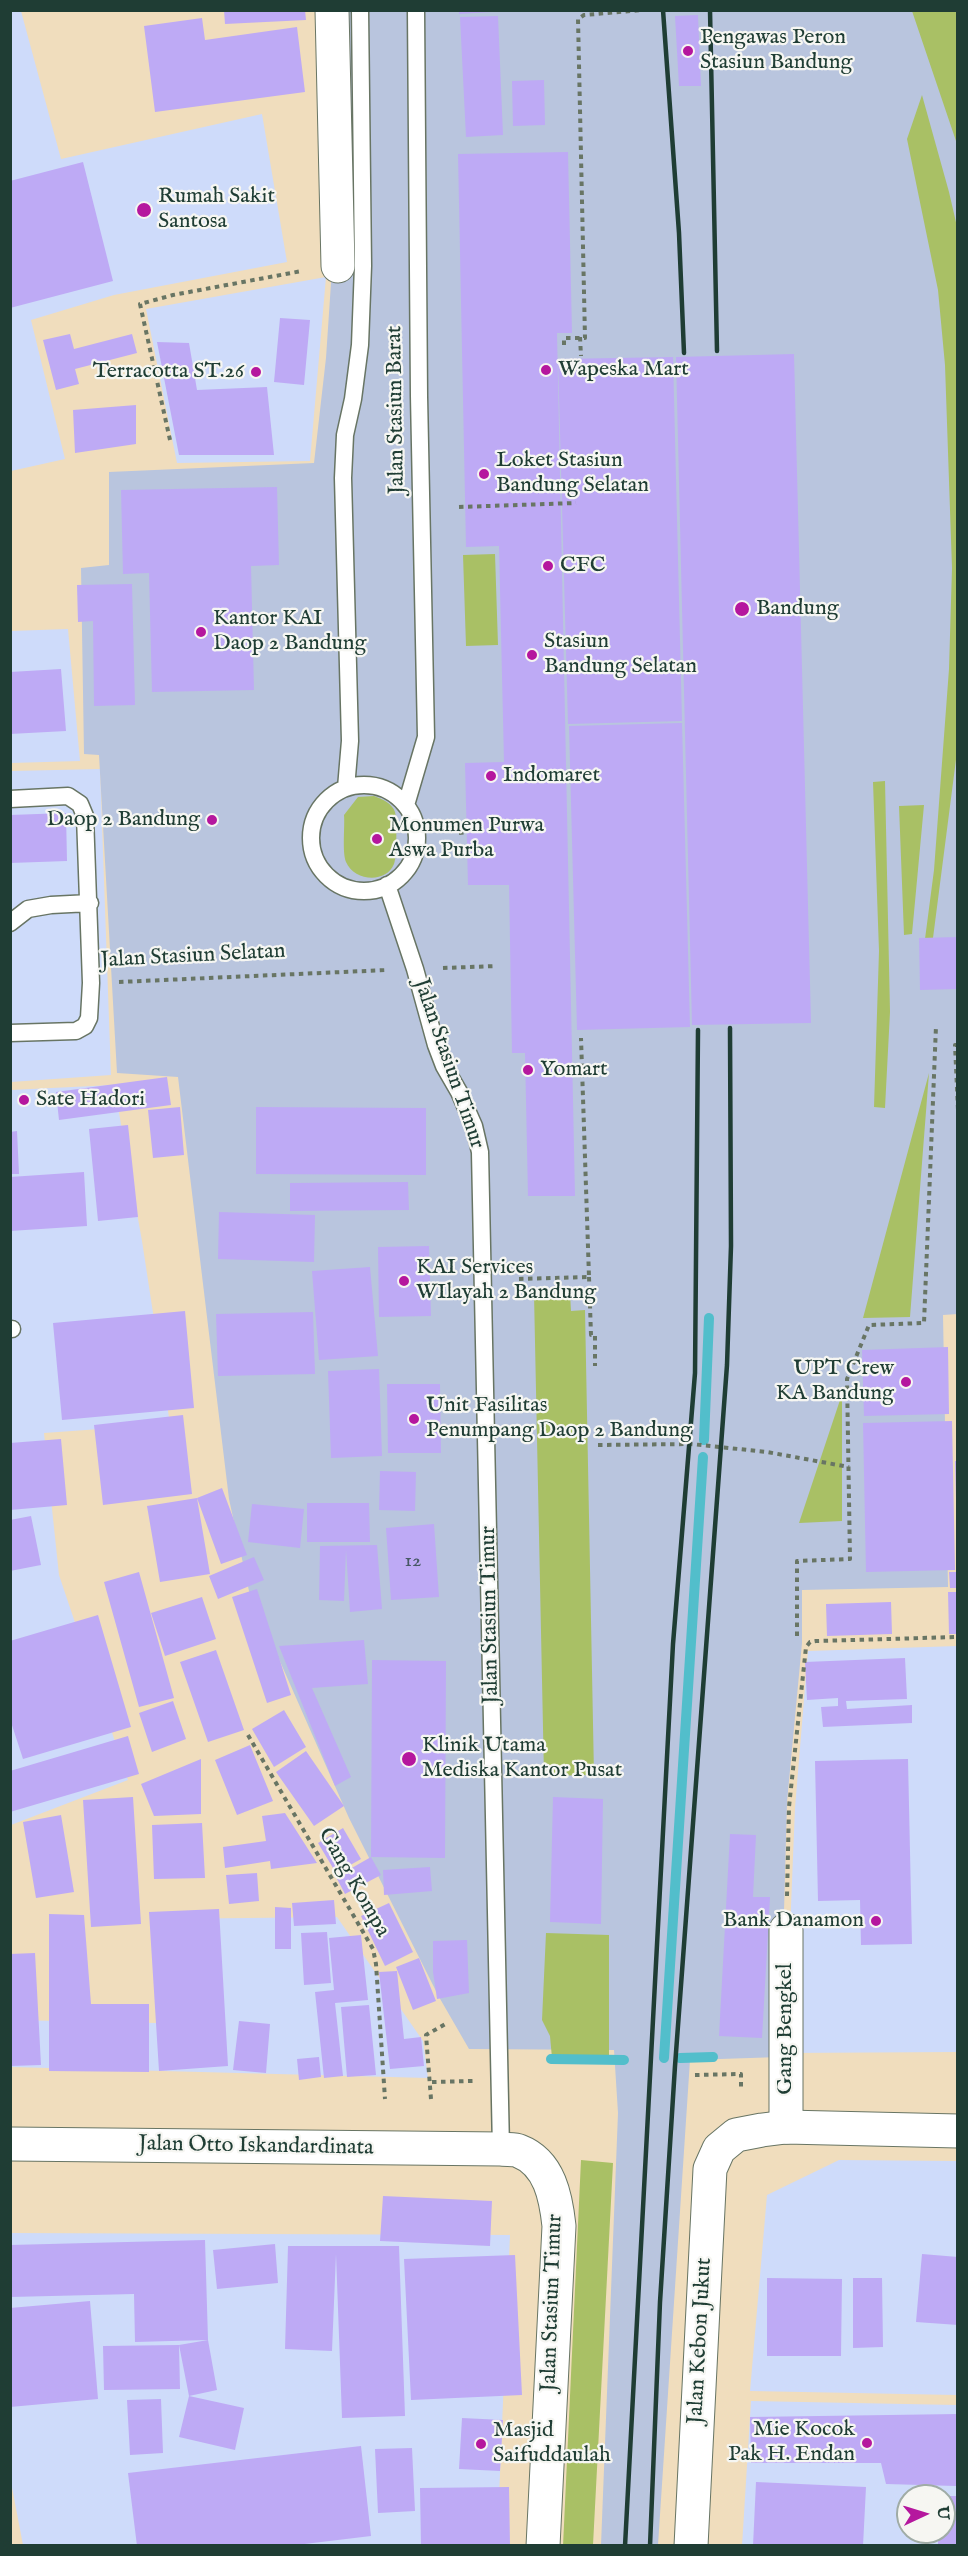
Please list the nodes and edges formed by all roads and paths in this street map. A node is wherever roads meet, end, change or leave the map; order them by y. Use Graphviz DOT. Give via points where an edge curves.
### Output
graph roads {
  1 [pos="332,10"];
  2 [pos="360,10"];
  3 [pos="416,10"];
  4 [pos="643,10"];
  5 [pos="338,266"];
  6 [pos="580,338"];
  7 [pos="564,345"];
  8 [pos="581,356"];
  9 [pos="170,440"];
  10 [pos="576,503"];
  11 [pos="459,507"];
  12 [pos="346,788"];
  13 [pos="10,799"];
  14 [pos="406,805"];
  15 [pos="467,832"];
  16 [pos="459,833"];
  17 [pos="387,885"];
  18 [pos="90,903"];
  19 [pos="10,923"];
  20 [pos="496,966"];
  21 [pos="415,969"];
  22 [pos="91,983"];
  23 [pos="936,1026"];
  24 [pos="10,1033"];
  25 [pos="580,1038"];
  26 [pos="957,1045"];
  27 [pos="957,1100"];
  28 [pos="957,1110"];
  29 [pos="589,1277"];
  30 [pos="519,1279"];
  31 [pos="595,1366"];
  32 [pos="598,1445"];
  33 [pos="849,1467"];
  34 [pos="797,1636"];
  35 [pos="957,1637"];
  36 [pos="248,1735"];
  37 [pos="786,1930"];
  38 [pos="447,2023"];
  39 [pos="695,2075"];
  40 [pos="477,2081"];
  41 [pos="432,2082"];
  42 [pos="741,2089"];
  43 [pos="431,2098"];
  44 [pos="385,2099"];
  45 [pos="786,2127"];
  46 [pos="957,2131"];
  47 [pos="10,2144"];
  48 [pos="501,2149"];
  49 [pos="543,2546"];
  50 [pos="691,2546"];
  1 -- 5 [label="main road"];
  2 -- 12 [label="lane, Jalan Stasiun Barat" via="360,345 345,435 344,478 350,741"];
  3 -- 14 [label="lane, Jalan Stasiun Barat" via="426,737"];
  4 -- 6 [label="path" via="584,15 578,19 585,338"];
  5 -- 9 [label="path" via="277,274 140,304"];
  6 -- 7 [label="path" via="564,338"];
  6 -- 8 [label="path"];
  10 -- 11 [label="path"];
  12 -- 14 [label="lane" via="379,787"];
  12 -- 17 [label="lane" via="320,808 311,840 314,857 335,882 350,889 366,891"];
  13 -- 18 [label="lane" via="68,796 80,804 85,816"];
  14 -- 17 [label="lane" via="414,819 416,853 397,880"];
  15 -- 16 [label="path"];
  17 -- 21 [label="lane, Jalan Stasiun Timur"];
  18 -- 19 [label="lane" via="28,909"];
  18 -- 22 [label="lane"];
  20 -- 21 [label="path, Jalan Stasiun Selatan"];
  21 -- 22 [label="path, Jalan Stasiun Selatan"];
  21 -- 48 [label="lane, Jalan Stasiun Timur" via="436,1045 474,1126 480,1152"];
  22 -- 24 [label="lane, Jalan Stasiun Selatan" via="85,1026 76,1031"];
  23 -- 33 [label="path" via="924,1323 869,1325 847,1378"];
  25 -- 29 [label="path"];
  26 -- 27 [label="path"];
  27 -- 28 [label="path"];
  29 -- 30 [label="path"];
  29 -- 31 [label="path"];
  32 -- 33 [label="path" via="691,1444 767,1452"];
  33 -- 34 [label="path" via="849,1559 797,1561"];
  35 -- 37 [label="path" via="816,1641 806,1647 789,1807"];
  36 -- 44 [label="path, Gang Kompa" via="373,1949"];
  37 -- 45 [label="main road, Gang Bengkel"];
  38 -- 41 [label="path" via="426,2035"];
  39 -- 42 [label="path" via="741,2074"];
  40 -- 41 [label="path"];
  41 -- 43 [label="path"];
  45 -- 46 [label="main road"];
  45 -- 50 [label="main road, Jalan Kebon Jukut" via="736,2135 719,2149 710,2169"];
  47 -- 48 [label="main road, Jalan Otto Iskandardinata"];
  48 -- 49 [label="main road, Jalan Stasiun Timur" via="519,2151 537,2163 556,2197 559,2226"];
}
